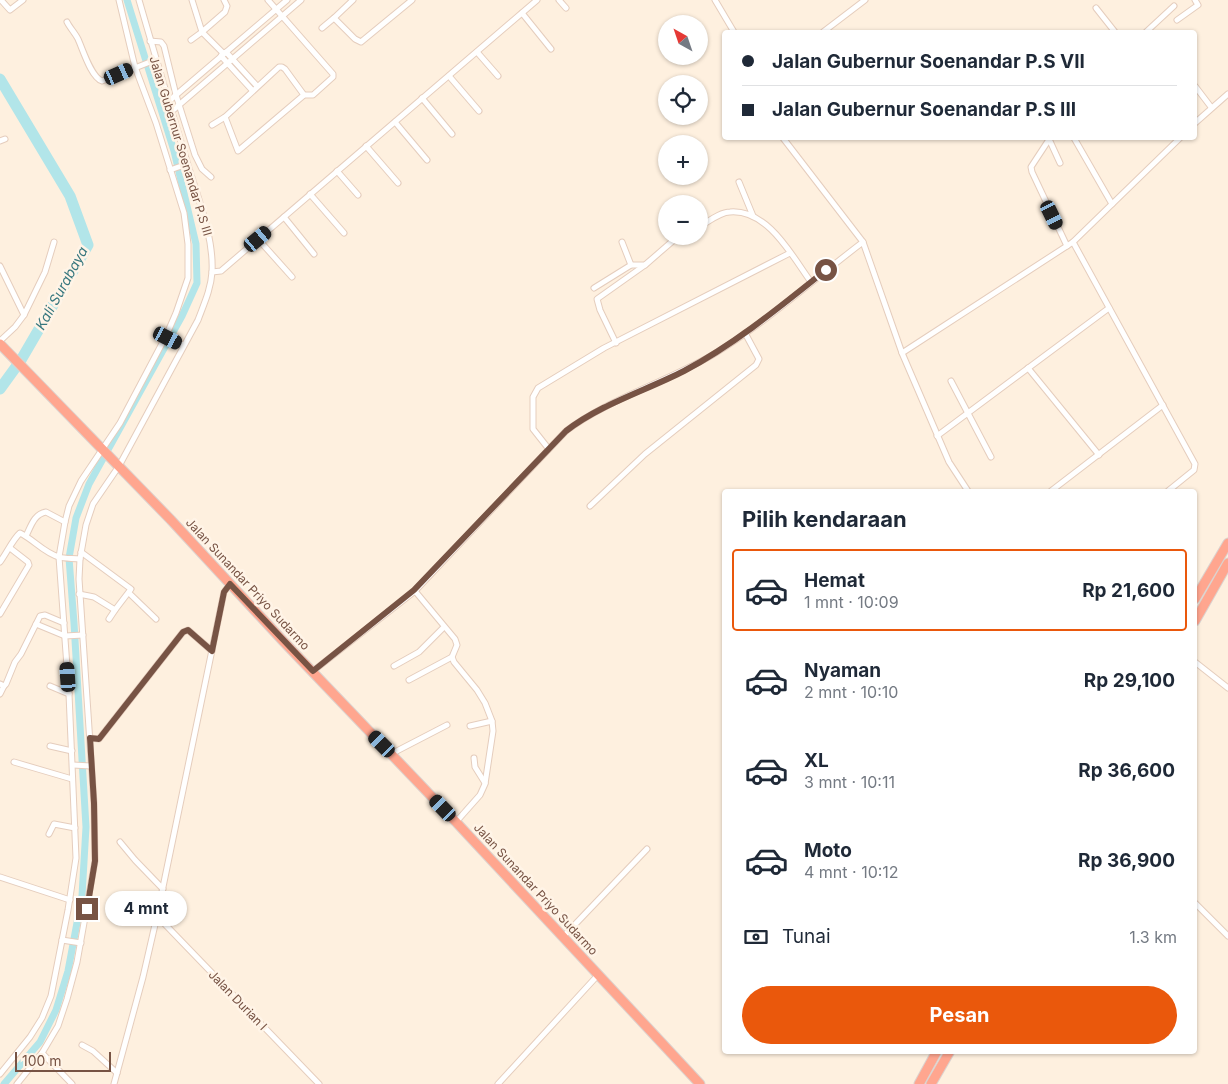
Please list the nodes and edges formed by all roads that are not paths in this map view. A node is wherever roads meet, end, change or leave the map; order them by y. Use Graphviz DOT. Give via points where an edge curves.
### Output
graph roads {
  1 [pos="1,0"];
  2 [pos="23,0"];
  3 [pos="119,0"];
  4 [pos="139,0"];
  5 [pos="192,0"];
  6 [pos="224,0"];
  7 [pos="268,0"];
  8 [pos="287,0"];
  9 [pos="301,0"];
  10 [pos="353,0"];
  11 [pos="412,0"];
  12 [pos="537,0"];
  13 [pos="559,0"];
  14 [pos="715,0"];
  15 [pos="865,0"];
  16 [pos="1195,0"];
  17 [pos="1174,6"];
  18 [pos="566,8"];
  19 [pos="1096,8"];
  20 [pos="276,9"];
  21 [pos="522,13"];
  22 [pos="282,16"];
  23 [pos="334,18"];
  24 [pos="1178,20"];
  25 [pos="67,22"];
  26 [pos="322,28"];
  27 [pos="733,30"];
  28 [pos="826,30"];
  29 [pos="1113,30"];
  30 [pos="1148,30"];
  31 [pos="202,32"];
  32 [pos="191,40"];
  33 [pos="150,41"];
  34 [pos="551,49"];
  35 [pos="477,52"];
  36 [pos="223,54"];
  37 [pos="233,59"];
  38 [pos="154,60"];
  39 [pos="228,63"];
  40 [pos="137,66"];
  41 [pos="449,76"];
  42 [pos="498,76"];
  43 [pos="257,86"];
  44 [pos="1197,89"];
  45 [pos="252,90"];
  46 [pos="1228,94"];
  47 [pos="176,95"];
  48 [pos="304,95"];
  49 [pos="422,98"];
  50 [pos="169,101"];
  51 [pos="179,105"];
  52 [pos="1211,107"];
  53 [pos="172,111"];
  54 [pos="479,111"];
  55 [pos="225,117"];
  56 [pos="1197,121"];
  57 [pos="395,122"];
  58 [pos="212,125"];
  59 [pos="452,134"];
  60 [pos="785,140"];
  61 [pos="1048,140"];
  62 [pos="1050,140"];
  63 [pos="1075,140"];
  64 [pos="1178,140"];
  65 [pos="366,146"];
  66 [pos="427,160"];
  67 [pos="1060,163"];
  68 [pos="186,164"];
  69 [pos="172,169"];
  70 [pos="337,171"];
  71 [pos="211,177"];
  72 [pos="739,182"];
  73 [pos="398,183"];
  74 [pos="310,194"];
  75 [pos="358,195"];
  76 [pos="1112,204"];
  77 [pos="752,213"];
  78 [pos="284,217"];
  79 [pos="708,222"];
  80 [pos="344,233"];
  81 [pos="258,239"];
  82 [pos="54,242"];
  83 [pos="622,242"];
  84 [pos="863,242"];
  85 [pos="1073,242"];
  86 [pos="670,245"];
  87 [pos="1067,246"];
  88 [pos="790,253"];
  89 [pos="314,254"];
  90 [pos="645,265"];
  91 [pos="0,266"];
  92 [pos="631,266"];
  93 [pos="212,272"];
  94 [pos="292,277"];
  95 [pos="811,282"];
  96 [pos="594,288"];
  97 [pos="1109,308"];
  98 [pos="24,315"];
  99 [pos="745,333"];
  100 [pos="167,337"];
  101 [pos="616,343"];
  102 [pos="0,344"];
  103 [pos="181,344"];
  104 [pos="902,354"];
  105 [pos="1028,368"];
  106 [pos="952,381"];
  107 [pos="1163,405"];
  108 [pos="968,413"];
  109 [pos="937,436"];
  110 [pos="548,448"];
  111 [pos="103,450"];
  112 [pos="1099,455"];
  113 [pos="991,457"];
  114 [pos="117,464"];
  115 [pos="967,489"];
  116 [pos="1054,489"];
  117 [pos="1170,489"];
  118 [pos="590,506"];
  119 [pos="65,522"];
  120 [pos="26,536"];
  121 [pos="1228,543"];
  122 [pos="10,548"];
  123 [pos="81,552"];
  124 [pos="61,557"];
  125 [pos="77,558"];
  126 [pos="0,562"];
  127 [pos="1228,563"];
  128 [pos="230,584"];
  129 [pos="414,590"];
  130 [pos="129,593"];
  131 [pos="79,594"];
  132 [pos="1197,596"];
  133 [pos="115,610"];
  134 [pos="0,614"];
  135 [pos="1197,617"];
  136 [pos="110,619"];
  137 [pos="156,619"];
  138 [pos="64,623"];
  139 [pos="36,624"];
  140 [pos="444,627"];
  141 [pos="81,635"];
  142 [pos="66,636"];
  143 [pos="212,651"];
  144 [pos="452,657"];
  145 [pos="1197,664"];
  146 [pos="394,666"];
  147 [pos="313,671"];
  148 [pos="409,680"];
  149 [pos="2,685"];
  150 [pos="50,686"];
  151 [pos="1228,688"];
  152 [pos="0,694"];
  153 [pos="69,694"];
  154 [pos="492,721"];
  155 [pos="447,725"];
  156 [pos="470,726"];
  157 [pos="90,738"];
  158 [pos="50,746"];
  159 [pos="72,751"];
  160 [pos="391,754"];
  161 [pos="474,758"];
  162 [pos="14,762"];
  163 [pos="74,765"];
  164 [pos="89,766"];
  165 [pos="72,779"];
  166 [pos="485,784"];
  167 [pos="456,822"];
  168 [pos="75,828"];
  169 [pos="49,834"];
  170 [pos="120,842"];
  171 [pos="648,849"];
  172 [pos="0,877"];
  173 [pos="163,889"];
  174 [pos="70,900"];
  175 [pos="1197,905"];
  176 [pos="157,916"];
  177 [pos="1228,936"];
  178 [pos="563,937"];
  179 [pos="63,941"];
  180 [pos="79,943"];
  181 [pos="598,974"];
  182 [pos="82,1045"];
  183 [pos="42,1053"];
  184 [pos="935,1054"];
  185 [pos="948,1054"];
  186 [pos="117,1073"];
  187 [pos="0,1074"];
  188 [pos="17,1084"];
  189 [pos="72,1084"];
  190 [pos="114,1084"];
  191 [pos="319,1084"];
  192 [pos="498,1084"];
  193 [pos="700,1084"];
  194 [pos="919,1084"];
  195 [pos="931,1084"];
  1 -- 2 [label="street" via="10,10"];
  3 -- 40 [label="street"];
  4 -- 33 [label="street, Jalan Gubernur Soenandar P.S III"];
  5 -- 31 [label="street"];
  6 -- 31 [label="street" via="226,12"];
  7 -- 20 [label="street"];
  8 -- 20 [label="street"];
  9 -- 22 [label="street"];
  10 -- 23 [label="street"];
  11 -- 23 [label="street" via="361,42"];
  12 -- 21 [label="street"];
  13 -- 18 [label="street"];
  14 -- 27 [label="street"];
  15 -- 28 [label="street"];
  16 -- 24 [label="street" via="1198,5"];
  17 -- 30 [label="street"];
  19 -- 29 [label="street"];
  20 -- 22 [label="street"];
  20 -- 36 [label="street"];
  21 -- 34 [label="street"];
  21 -- 35 [label="street"];
  22 -- 37 [label="street"];
  22 -- 48 [label="street" via="334,74 312,95"];
  23 -- 26 [label="street"];
  25 -- 40 [label="street" via="92,70 102,82"];
  31 -- 32 [label="street"];
  31 -- 36 [label="street"];
  33 -- 38 [label="street, Jalan Gubernur Soenandar P.S III"];
  33 -- 47 [label="street" via="161,42 164,46"];
  35 -- 41 [label="street"];
  35 -- 42 [label="street"];
  36 -- 37 [label="street"];
  36 -- 39 [label="street"];
  36 -- 47 [label="street"];
  37 -- 39 [label="street"];
  37 -- 43 [label="street"];
  38 -- 40 [label="street"];
  38 -- 50 [label="street, Jalan Gubernur Soenandar P.S III"];
  39 -- 45 [label="street"];
  39 -- 51 [label="street"];
  40 -- 69 [label="street"];
  41 -- 49 [label="street"];
  41 -- 54 [label="street"];
  43 -- 45 [label="street"];
  43 -- 48 [label="street" via="282,67"];
  44 -- 52 [label="street"];
  45 -- 55 [label="street"];
  46 -- 52 [label="street"];
  47 -- 50 [label="street"];
  47 -- 51 [label="street"];
  48 -- 55 [label="street" via="238,150"];
  49 -- 57 [label="street"];
  49 -- 59 [label="street"];
  50 -- 53 [label="street, Jalan Gubernur Soenandar P.S III"];
  51 -- 53 [label="street"];
  51 -- 71 [label="street" via="199,164"];
  52 -- 56 [label="street"];
  53 -- 68 [label="street, Jalan Gubernur Soenandar P.S III"];
  55 -- 58 [label="street"];
  57 -- 65 [label="street"];
  57 -- 66 [label="street"];
  60 -- 84 [label="street"];
  61 -- 87 [label="street" via="1031,167"];
  62 -- 67 [label="street"];
  63 -- 76 [label="street"];
  64 -- 76 [label="street"];
  65 -- 70 [label="street"];
  65 -- 73 [label="street"];
  68 -- 69 [label="street"];
  68 -- 93 [label="street, Jalan Gubernur Soenandar P.S III" via="209,239"];
  69 -- 100 [label="street" via="184,213 189,266 186,286"];
  70 -- 74 [label="street"];
  70 -- 75 [label="street"];
  72 -- 77 [label="street"];
  74 -- 78 [label="street"];
  74 -- 80 [label="street"];
  76 -- 85 [label="street"];
  77 -- 79 [label="street" via="727,212"];
  77 -- 88 [label="street" via="770,228"];
  78 -- 81 [label="street"];
  78 -- 89 [label="street"];
  81 -- 93 [label="street" via="221,271"];
  81 -- 94 [label="street"];
  82 -- 98 [label="street" via="45,272"];
  83 -- 92 [label="street"];
  84 -- 95 [label="street"];
  84 -- 104 [label="street"];
  85 -- 87 [label="street"];
  85 -- 97 [label="street"];
  86 -- 90 [label="street"];
  87 -- 104 [label="street"];
  88 -- 95 [label="street"];
  88 -- 101 [label="street"];
  90 -- 92 [label="street"];
  90 -- 101 [label="street" via="597,298"];
  91 -- 98 [label="street"];
  92 -- 96 [label="street"];
  93 -- 103 [label="street, Jalan Gubernur Soenandar P.S III" via="198,320"];
  95 -- 99 [label="street"];
  97 -- 105 [label="street"];
  97 -- 107 [label="street"];
  98 -- 102 [label="street"];
  99 -- 110 [label="street" via="684,371 588,416"];
  99 -- 118 [label="street" via="759,359 756,365 645,454"];
  100 -- 103 [label="street"];
  100 -- 111 [label="street"];
  101 -- 110 [label="street" via="535,392 533,429"];
  102 -- 111 [label="highway, Jalan Sunandar Priyo Sudarmo"];
  103 -- 114 [label="street, Jalan Gubernur Soenandar P.S III"];
  104 -- 109 [label="street"];
  105 -- 108 [label="street"];
  105 -- 112 [label="street"];
  106 -- 108 [label="street"];
  107 -- 112 [label="street"];
  107 -- 117 [label="street" via="1196,464 1194,470"];
  108 -- 109 [label="street"];
  108 -- 113 [label="street"];
  109 -- 115 [label="street"];
  110 -- 129 [label="street"];
  111 -- 114 [label="highway, Jalan Sunandar Priyo Sudarmo"];
  111 -- 119 [label="street" via="81,480"];
  112 -- 116 [label="street"];
  114 -- 123 [label="street, Jalan Gubernur Soenandar P.S III" via="93,504"];
  114 -- 128 [label="highway, Jalan Sunandar Priyo Sudarmo"];
  119 -- 120 [label="street" via="43,512"];
  119 -- 124 [label="street"];
  120 -- 122 [label="street" via="18,534"];
  120 -- 124 [label="street"];
  121 -- 132 [label="highway"];
  122 -- 126 [label="street"];
  122 -- 134 [label="street" via="29,565"];
  123 -- 125 [label="street, Jalan Gubernur Soenandar P.S III"];
  123 -- 130 [label="street" via="129,586"];
  124 -- 125 [label="street"];
  124 -- 138 [label="street"];
  125 -- 131 [label="street, Jalan Gubernur Soenandar P.S III"];
  127 -- 135 [label="highway"];
  128 -- 143 [label="street" via="224,592"];
  128 -- 147 [label="highway, Jalan Sunandar Priyo Sudarmo"];
  129 -- 140 [label="street"];
  129 -- 147 [label="street"];
  130 -- 133 [label="street"];
  130 -- 137 [label="street"];
  131 -- 133 [label="street" via="94,597"];
  131 -- 141 [label="street, Jalan Gubernur Soenandar P.S III"];
  133 -- 136 [label="street"];
  138 -- 139 [label="street" via="41,615"];
  138 -- 142 [label="street"];
  139 -- 142 [label="street"];
  139 -- 149 [label="street"];
  140 -- 144 [label="street" via="456,642"];
  140 -- 146 [label="street" via="418,652"];
  141 -- 142 [label="street"];
  141 -- 157 [label="street, Jalan Gubernur Soenandar P.S III"];
  142 -- 153 [label="street"];
  143 -- 157 [label="street" via="188,630 183,632 99,739"];
  143 -- 173 [label="street"];
  144 -- 148 [label="street"];
  144 -- 154 [label="street" via="477,690"];
  145 -- 151 [label="street"];
  147 -- 160 [label="highway, Jalan Sunandar Priyo Sudarmo"];
  149 -- 152 [label="street"];
  150 -- 153 [label="street"];
  153 -- 159 [label="street"];
  154 -- 156 [label="street"];
  154 -- 166 [label="street"];
  155 -- 160 [label="street"];
  157 -- 164 [label="street, Jalan Gubernur Soenandar P.S III"];
  158 -- 159 [label="street"];
  159 -- 163 [label="street"];
  160 -- 167 [label="highway, Jalan Sunandar Priyo Sudarmo"];
  161 -- 166 [label="street" via="475,768"];
  162 -- 165 [label="street"];
  163 -- 164 [label="street"];
  163 -- 165 [label="street"];
  164 -- 180 [label="street, Jalan Gubernur Soenandar P.S III" via="94,803 95,861"];
  165 -- 168 [label="street"];
  166 -- 167 [label="street" via="480,795"];
  167 -- 178 [label="highway, Jalan Sunandar Priyo Sudarmo"];
  168 -- 169 [label="street" via="54,824"];
  168 -- 174 [label="street" via="76,858"];
  170 -- 173 [label="street"];
  171 -- 178 [label="street"];
  172 -- 174 [label="street"];
  173 -- 176 [label="street"];
  174 -- 179 [label="street"];
  175 -- 177 [label="street"];
  176 -- 186 [label="street"];
  176 -- 191 [label="street, Jalan Durian I"];
  178 -- 181 [label="highway, Jalan Sunandar Priyo Sudarmo"];
  179 -- 180 [label="street"];
  179 -- 187 [label="street" via="51,996 42,1018"];
  180 -- 183 [label="street, Jalan Gubernur Soenandar P.S III" via="58,1026"];
  181 -- 192 [label="street"];
  181 -- 193 [label="highway, Jalan Sunandar Priyo Sudarmo"];
  182 -- 186 [label="street"];
  183 -- 188 [label="street, Jalan Gubernur Soenandar P.S III"];
  183 -- 189 [label="street"];
  184 -- 194 [label="highway"];
  185 -- 195 [label="highway"];
  186 -- 190 [label="street"];
}
